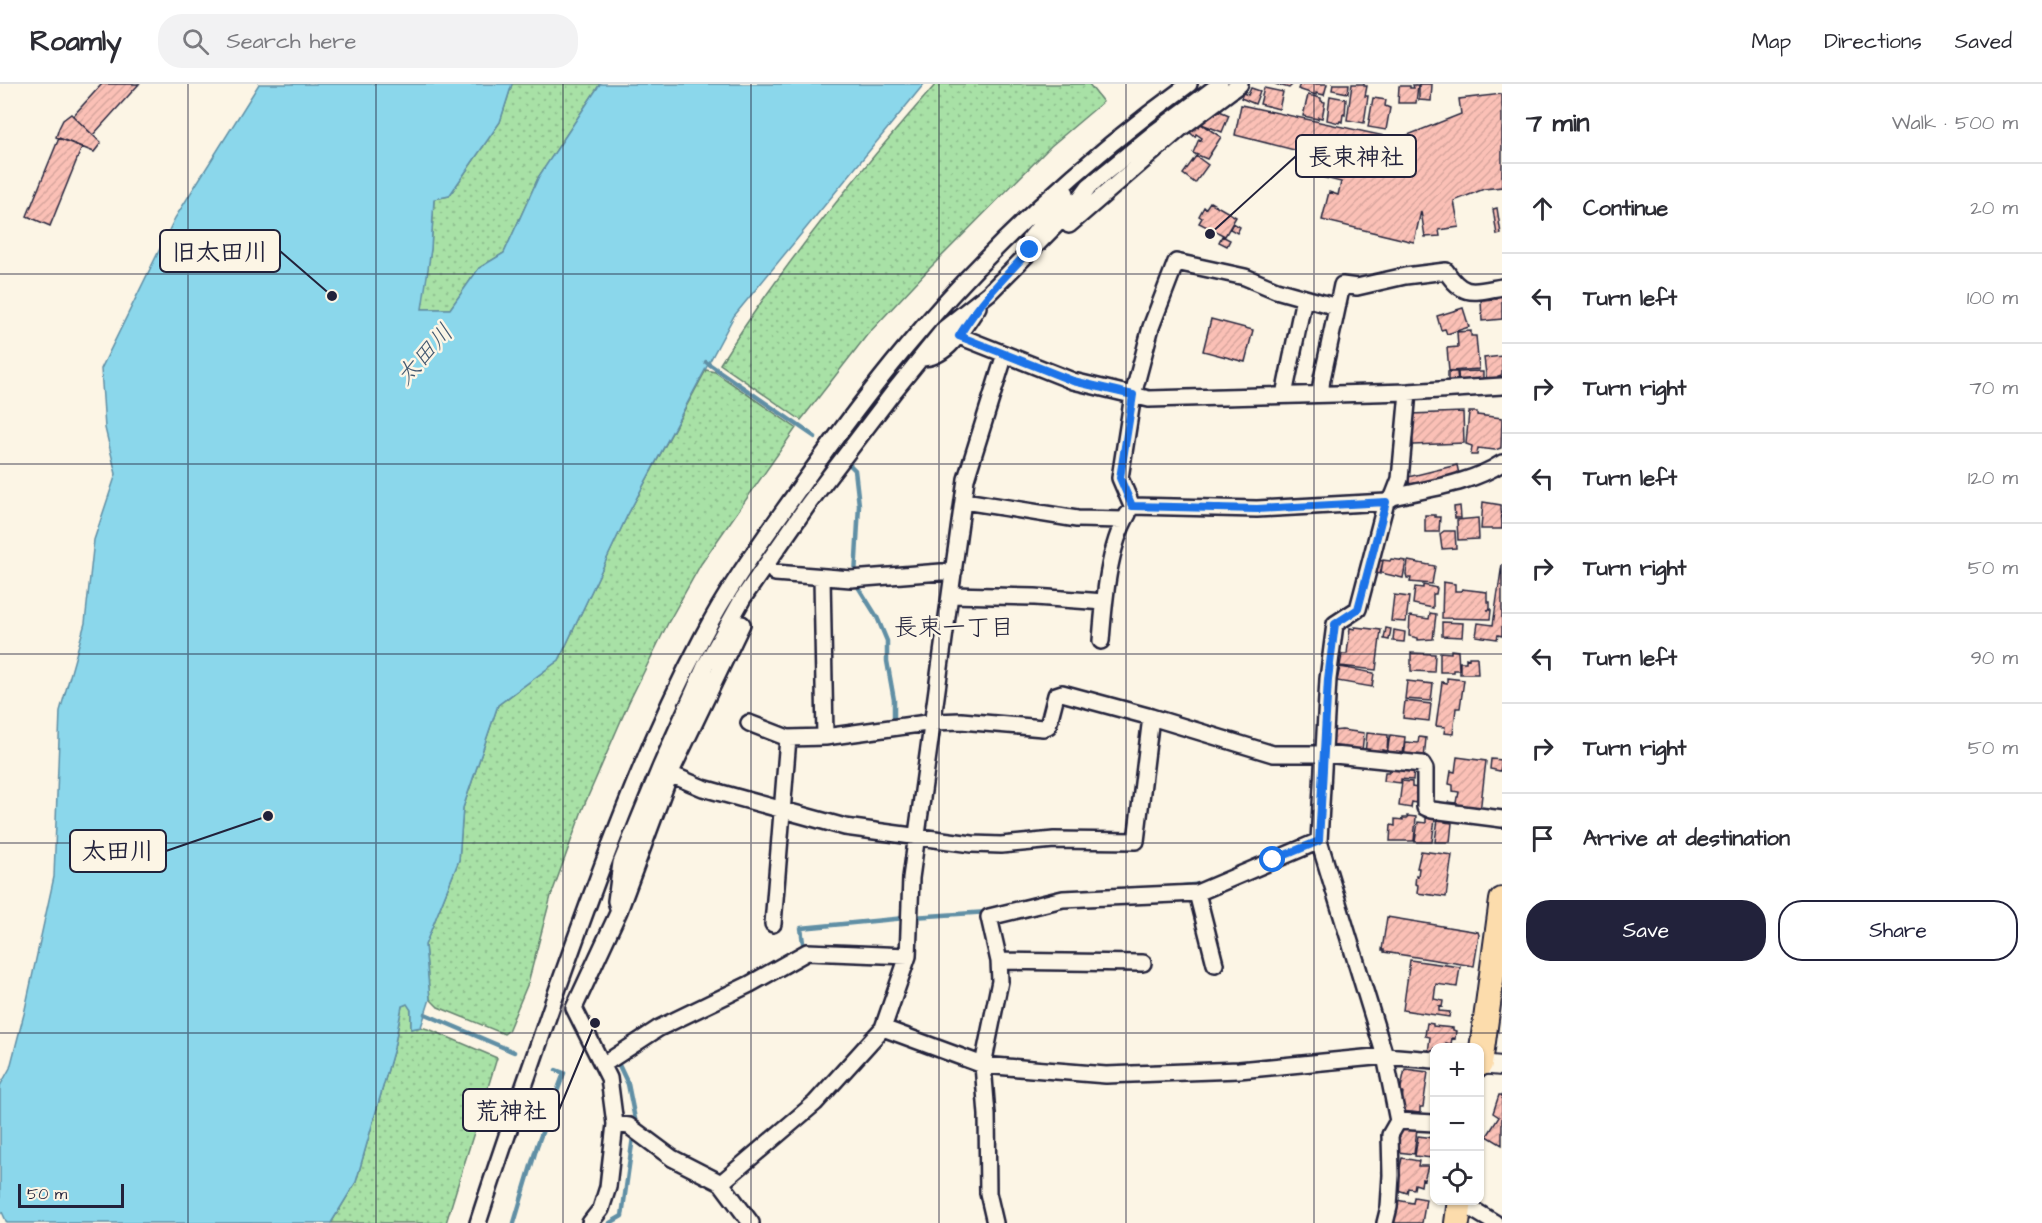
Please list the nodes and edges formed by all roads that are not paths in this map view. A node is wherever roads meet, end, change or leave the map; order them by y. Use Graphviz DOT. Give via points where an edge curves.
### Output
graph roads {
  1 [pos="1189,84"];
  2 [pos="1220,84"];
  3 [pos="1240,84"];
  4 [pos="1154,132"];
  5 [pos="1084,167"];
  6 [pos="1128,173"];
  7 [pos="1089,186"];
  8 [pos="1051,242"];
  9 [pos="1502,287"];
  10 [pos="989,293"];
  11 [pos="1304,298"];
  12 [pos="1337,308"];
  13 [pos="959,336"];
  14 [pos="1005,354"];
  15 [pos="921,358"];
  16 [pos="1502,386"];
  17 [pos="1408,392"];
  18 [pos="1320,394"];
  19 [pos="1133,395"];
  20 [pos="1284,395"];
  21 [pos="1502,463"];
  22 [pos="1390,500"];
  23 [pos="964,501"];
  24 [pos="1132,506"];
  25 [pos="1124,520"];
  26 [pos="954,572"];
  27 [pos="776,573"];
  28 [pos="822,577"];
  29 [pos="951,595"];
  30 [pos="1104,602"];
  31 [pos="742,624"];
  32 [pos="1101,641"];
  33 [pos="1151,717"];
  34 [pos="934,722"];
  35 [pos="749,723"];
  36 [pos="825,737"];
  37 [pos="788,738"];
  38 [pos="1325,754"];
  39 [pos="670,774"];
  40 [pos="782,810"];
  41 [pos="1502,819"];
  42 [pos="917,836"];
  43 [pos="1319,841"];
  44 [pos="1197,893"];
  45 [pos="1502,900"];
  46 [pos="619,911"];
  47 [pos="773,924"];
  48 [pos="908,956"];
  49 [pos="999,961"];
  50 [pos="1143,963"];
  51 [pos="1215,964"];
  52 [pos="883,1028"];
  53 [pos="1482,1043"];
  54 [pos="1384,1056"];
  55 [pos="1430,1060"];
  56 [pos="604,1064"];
  57 [pos="1484,1064"];
  58 [pos="983,1065"];
  59 [pos="1502,1066"];
  60 [pos="1398,1121"];
  61 [pos="1430,1123"];
  62 [pos="615,1124"];
  63 [pos="721,1183"];
  64 [pos="1459,1210"];
  65 [pos="478,1223"];
  66 [pos="590,1223"];
  67 [pos="751,1223"];
  68 [pos="995,1223"];
  69 [pos="1385,1223"];
  70 [pos="1495,1223"];
  1 -- 5 [label="street"];
  2 -- 4 [label="street"];
  3 -- 6 [label="street"];
  4 -- 6 [label="street"];
  4 -- 7 [label="street"];
  5 -- 10 [label="street"];
  5 -- 65 [label="street" via="973,272 903,350 750,557 702,637 654,738 597,879"];
  6 -- 7 [label="street"];
  6 -- 8 [label="street"];
  7 -- 10 [label="street" via="1072,209"];
  9 -- 12 [label="street" via="1462,290 1446,271 1405,276 1357,287 1342,285"];
  10 -- 13 [label="street"];
  10 -- 15 [label="street" via="945,328"];
  11 -- 12 [label="street"];
  11 -- 19 [label="street" via="1245,277 1176,262 1151,327"];
  11 -- 20 [label="street"];
  12 -- 18 [label="street"];
  13 -- 14 [label="street"];
  13 -- 15 [label="street" via="932,358"];
  14 -- 19 [label="street" via="1073,381"];
  14 -- 23 [label="street" via="966,479"];
  15 -- 46 [label="street" via="802,512 743,598 706,664 621,863 616,901"];
  16 -- 17 [label="street"];
  17 -- 18 [label="street"];
  17 -- 22 [label="street" via="1400,478"];
  18 -- 20 [label="street"];
  19 -- 20 [label="street" via="1149,399"];
  19 -- 24 [label="street" via="1120,478"];
  21 -- 22 [label="street" via="1465,480"];
  22 -- 24 [label="street" via="1257,509"];
  22 -- 38 [label="street" via="1358,609 1335,624"];
  23 -- 25 [label="street" via="1077,519"];
  23 -- 26 [label="street"];
  24 -- 25 [label="street"];
  25 -- 30 [label="street"];
  26 -- 28 [label="street" via="851,579"];
  26 -- 29 [label="street"];
  27 -- 28 [label="street"];
  28 -- 36 [label="street"];
  29 -- 30 [label="street"];
  29 -- 34 [label="street"];
  30 -- 32 [label="street"];
  31 -- 39 [label="street"];
  33 -- 34 [label="street" via="1062,693 1056,695 1048,726 1043,729"];
  33 -- 38 [label="street" via="1273,754"];
  33 -- 42 [label="street" via="1136,841 1054,840 1001,845"];
  34 -- 36 [label="street"];
  34 -- 42 [label="street"];
  35 -- 37 [label="street"];
  36 -- 37 [label="street"];
  37 -- 40 [label="street"];
  38 -- 41 [label="street" via="1422,764 1425,807"];
  38 -- 43 [label="street"];
  39 -- 40 [label="street" via="703,788"];
  39 -- 46 [label="street"];
  40 -- 42 [label="street" via="845,827"];
  40 -- 47 [label="street"];
  42 -- 48 [label="street"];
  43 -- 44 [label="street"];
  43 -- 54 [label="street"];
  44 -- 49 [label="street" via="1064,899 989,917"];
  44 -- 51 [label="street"];
  45 -- 53 [label="highway"];
  46 -- 56 [label="street" via="574,1008"];
  48 -- 52 [label="street"];
  48 -- 56 [label="street" via="807,952 659,1028"];
  49 -- 50 [label="street"];
  49 -- 58 [label="street" via="1000,981"];
  52 -- 58 [label="street"];
  52 -- 63 [label="street" via="815,1103"];
  54 -- 55 [label="street"];
  54 -- 58 [label="street" via="1239,1070 1106,1075"];
  54 -- 60 [label="street"];
  56 -- 62 [label="street"];
  57 -- 59 [label="street"];
  58 -- 68 [label="street" via="988,1193"];
  60 -- 61 [label="street"];
  60 -- 69 [label="street" via="1390,1134 1391,1175"];
  62 -- 63 [label="street" via="629,1126 672,1158"];
  62 -- 66 [label="street" via="608,1187 601,1209"];
  63 -- 67 [label="street"];
  64 -- 70 [label="street" via="1472,1209"];
}
